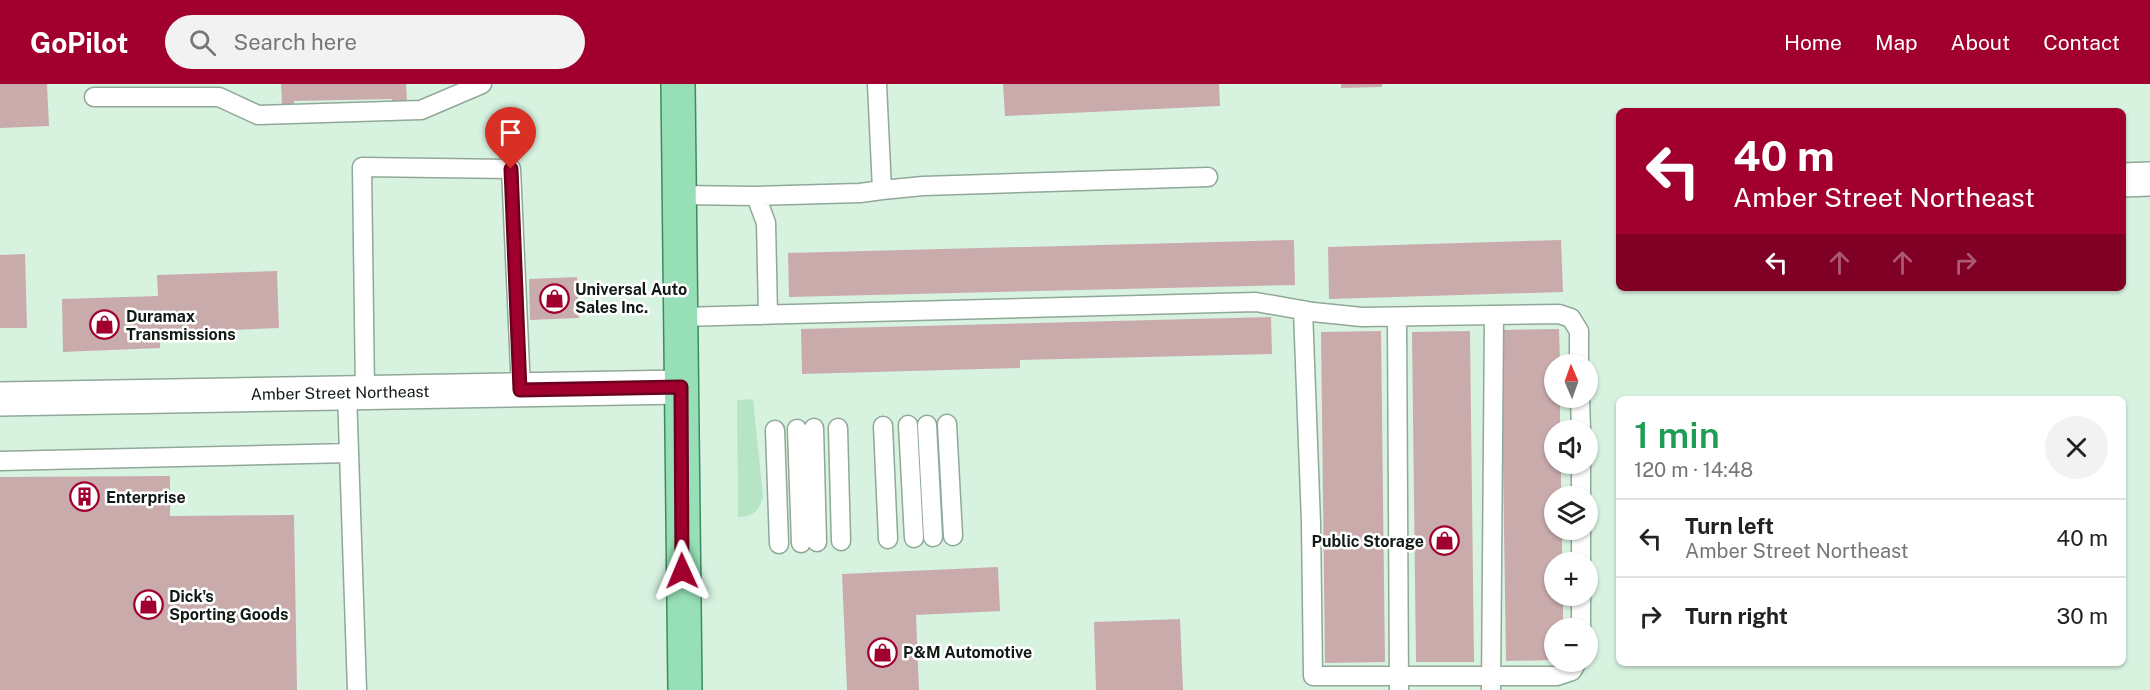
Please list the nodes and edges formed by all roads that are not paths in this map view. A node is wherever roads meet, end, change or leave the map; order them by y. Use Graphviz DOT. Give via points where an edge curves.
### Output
graph roads {
  1 [pos="482,84"];
  2 [pos="678,84"];
  3 [pos="877,84"];
  4 [pos="94,98"];
  5 [pos="1208,177"];
  6 [pos="2150,179"];
  7 [pos="2126,180"];
  8 [pos="882,190"];
  9 [pos="680,195"];
  10 [pos="756,196"];
  11 [pos="1303,310"];
  12 [pos="768,315"];
  13 [pos="1494,315"];
  14 [pos="1397,316"];
  15 [pos="681,318"];
  16 [pos="1579,354"];
  17 [pos="681,387"];
  18 [pos="520,390"];
  19 [pos="356,393"];
  20 [pos="0,399"];
  21 [pos="927,424"];
  22 [pos="947,424"];
  23 [pos="908,425"];
  24 [pos="883,426"];
  25 [pos="838,428"];
  26 [pos="805,429"];
  27 [pos="775,430"];
  28 [pos="349,453"];
  29 [pos="0,461"];
  30 [pos="953,536"];
  31 [pos="933,537"];
  32 [pos="914,538"];
  33 [pos="888,539"];
  34 [pos="841,541"];
  35 [pos="809,542"];
  36 [pos="778,544"];
  37 [pos="1569,672"];
  38 [pos="1313,683"];
  39 [pos="1399,683"];
  40 [pos="1491,683"];
  41 [pos="357,690"];
  42 [pos="685,690"];
  1 -- 4 [label="lane" via="421,110 409,111 258,115 219,97"];
  2 -- 9 [label="main road"];
  3 -- 8 [label="lane"];
  5 -- 8 [label="lane"];
  6 -- 7 [label="street"];
  8 -- 10 [label="lane"];
  9 -- 10 [label="lane"];
  9 -- 15 [label="main road"];
  10 -- 12 [label="lane" via="766,224"];
  11 -- 12 [label="lane" via="1256,302"];
  11 -- 14 [label="lane" via="1362,317"];
  11 -- 38 [label="lane"];
  12 -- 15 [label="lane"];
  13 -- 14 [label="lane"];
  13 -- 16 [label="lane" via="1558,314 1571,318 1579,331"];
  13 -- 40 [label="lane"];
  14 -- 39 [label="lane"];
  15 -- 17 [label="main road"];
  17 -- 18 [label="street, Amber Street Northeast"];
  17 -- 42 [label="main road"];
  18 -- 19 [label="street, Amber Street Northeast"];
  18 -- 19 [label="lane" via="511,169 362,167"];
  19 -- 20 [label="street, Amber Street Northeast"];
  19 -- 28 [label="lane"];
  21 -- 31 [label="lane"];
  22 -- 30 [label="lane"];
  23 -- 32 [label="lane"];
  24 -- 33 [label="lane"];
  25 -- 34 [label="lane"];
  26 -- 35 [label="lane"];
  27 -- 36 [label="lane"];
  28 -- 29 [label="lane"];
  28 -- 41 [label="lane"];
  37 -- 40 [label="lane"];
  38 -- 39 [label="lane"];
  39 -- 40 [label="lane"];
}
